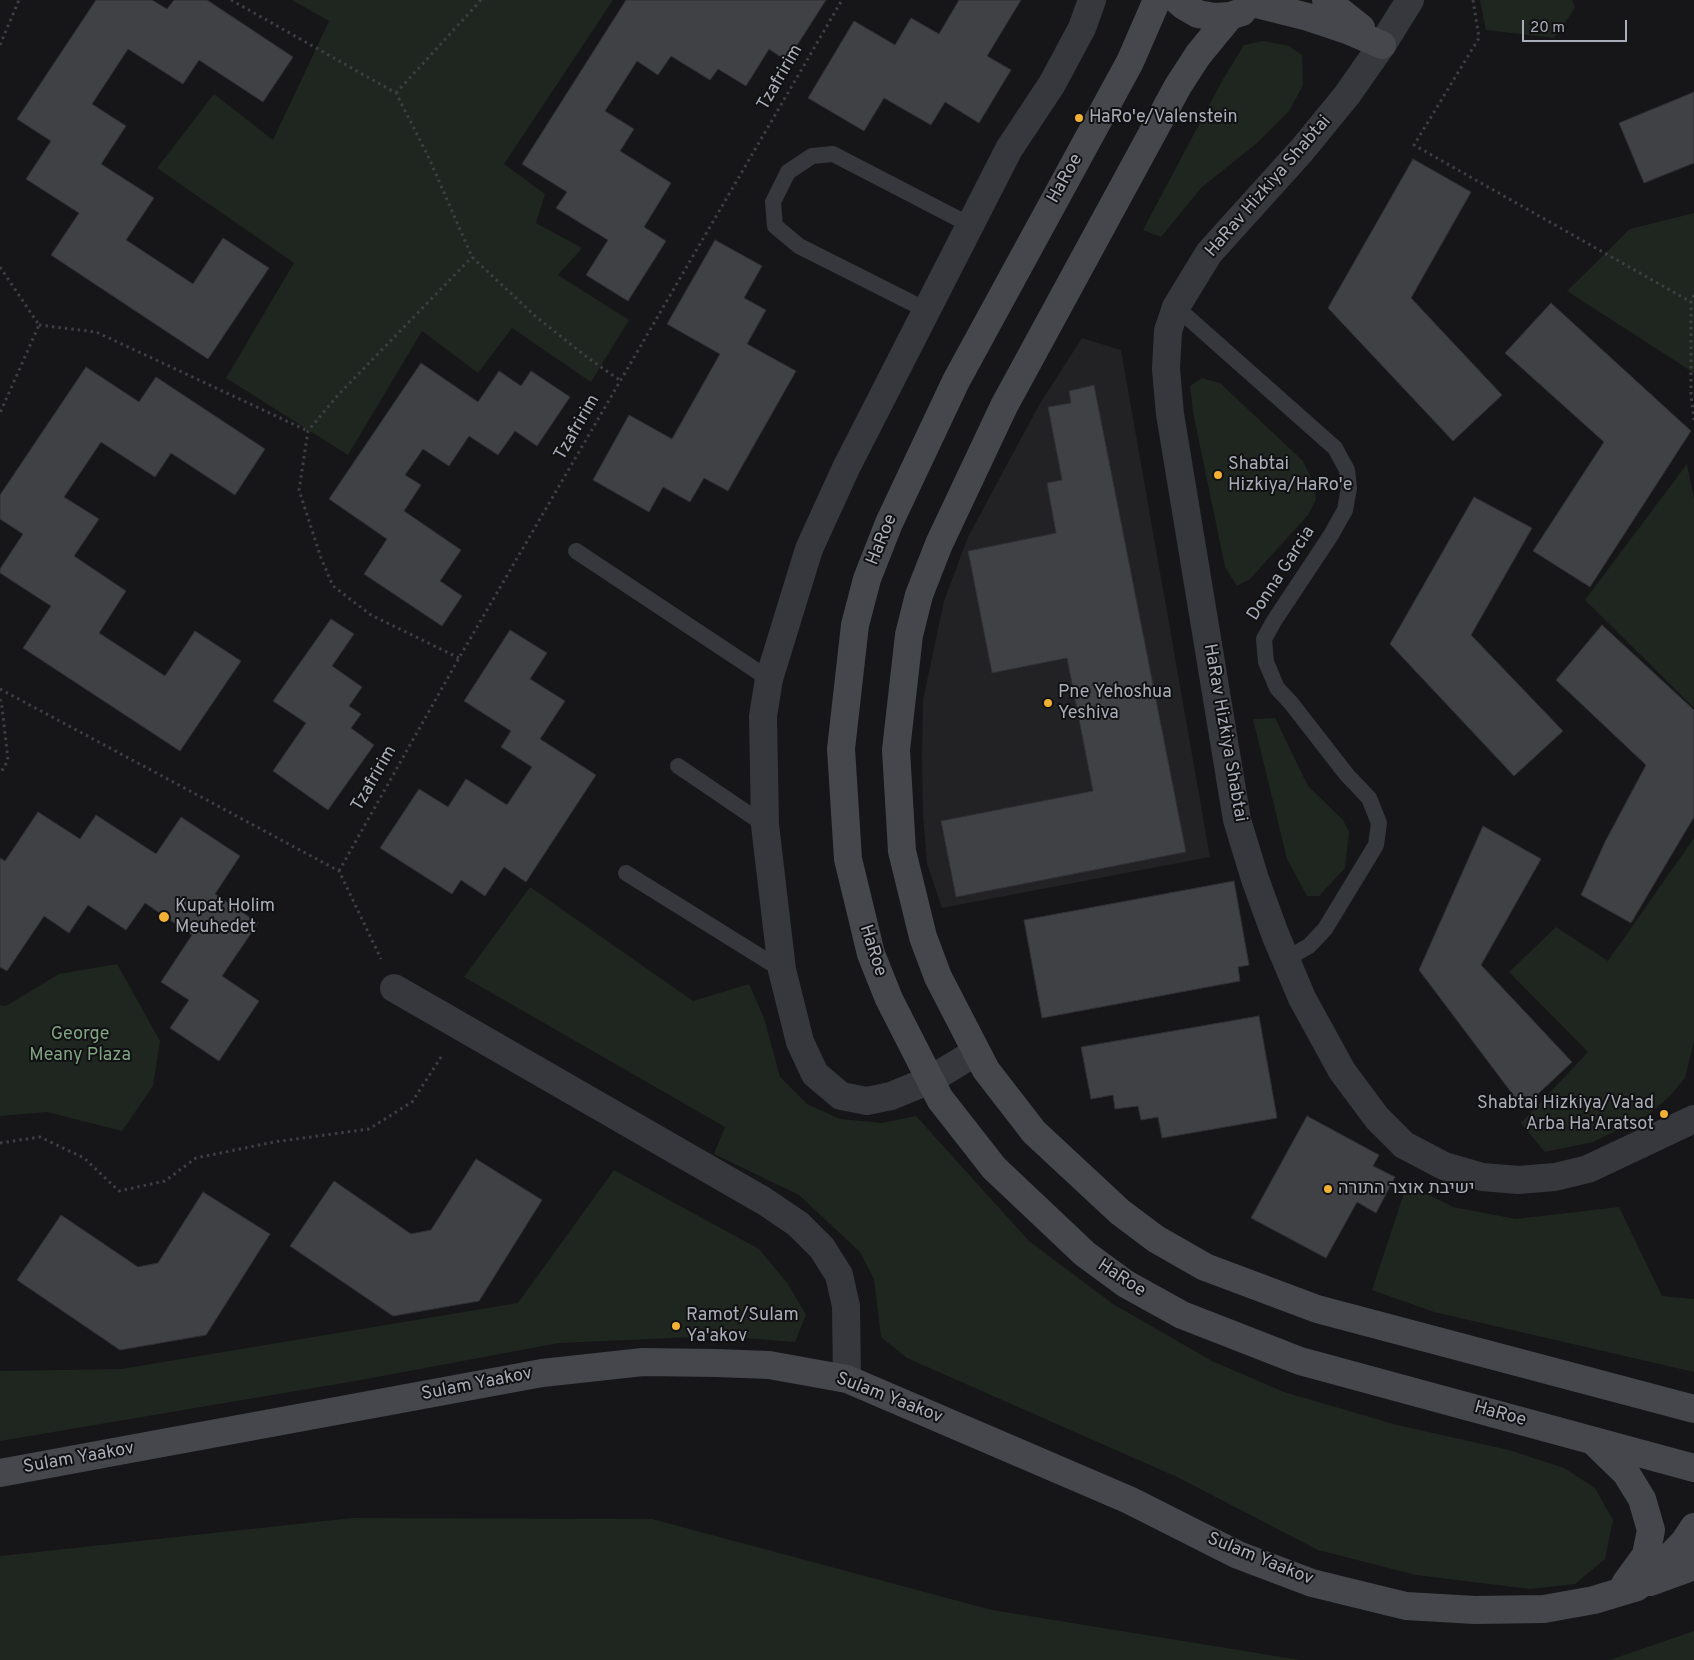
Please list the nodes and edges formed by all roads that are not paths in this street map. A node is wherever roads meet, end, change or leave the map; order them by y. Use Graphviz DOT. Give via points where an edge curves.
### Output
graph roads {
  1 [pos="1092,0"];
  2 [pos="1157,0"];
  3 [pos="1177,0"];
  4 [pos="1326,0"];
  5 [pos="1410,0"];
  6 [pos="1257,2"];
  7 [pos="1230,16"];
  8 [pos="1382,45"];
  9 [pos="970,224"];
  10 [pos="1176,307"];
  11 [pos="926,310"];
  12 [pos="576,551"];
  13 [pos="769,678"];
  14 [pos="678,766"];
  15 [pos="765,825"];
  16 [pos="626,873"];
  17 [pos="1286,959"];
  18 [pos="782,970"];
  19 [pos="394,988"];
  20 [pos="976,1052"];
  21 [pos="930,1080"];
  22 [pos="1694,1119"];
  23 [pos="847,1379"];
  24 [pos="1694,1409"];
  25 [pos="1591,1440"];
  26 [pos="1694,1468"];
  27 [pos="0,1473"];
  28 [pos="1694,1527"];
  29 [pos="1694,1566"];
  30 [pos="1628,1590"];
  1 -- 9 [label="street" via="1082,28 1056,76 1009,149"];
  2 -- 21 [label="street, HaRoe" via="1130,62 956,381 916,463 888,523 867,579 855,625 841,749 848,859 871,954 889,999"];
  3 -- 7 [label="street" via="1198,14"];
  4 -- 8 [label="street"];
  5 -- 8 [label="street, HaRav Hizkiya Shabtai"];
  6 -- 7 [label="street"];
  6 -- 8 [label="street"];
  7 -- 20 [label="street" via="1178,86 1004,406 938,544 909,635 896,750 902,852 923,937 938,977"];
  8 -- 10 [label="street, HaRav Hizkiya Shabtai" via="1326,122 1209,253"];
  9 -- 11 [label="street"];
  9 -- 11 [label="lane" via="834,154 812,156 788,172 773,202 775,226 799,246"];
  10 -- 17 [label="street, HaRav Hizkiya Shabtai" via="1168,331 1166,369 1170,414 1235,810 1255,878"];
  10 -- 17 [label="lane, Donna Garcia" via="1335,448 1347,470 1349,488 1345,510 1264,639 1266,662 1277,688 1368,798 1379,822 1376,845 1325,929 1309,946"];
  11 -- 13 [label="street" via="809,549"];
  12 -- 13 [label="lane"];
  13 -- 15 [label="street" via="763,716"];
  14 -- 15 [label="lane"];
  15 -- 18 [label="street"];
  16 -- 18 [label="lane"];
  17 -- 22 [label="street, HaRav Hizkiya Shabtai" via="1302,998 1342,1071 1377,1118 1404,1145 1444,1166 1482,1177 1518,1180 1555,1177 1588,1169"];
  18 -- 21 [label="street" via="800,1042 815,1074 842,1096 867,1101 891,1096"];
  19 -- 23 [label="street" via="764,1201 798,1224 822,1248 839,1275 846,1306"];
  20 -- 21 [label="street"];
  20 -- 24 [label="street" via="1034,1132 1075,1171 1127,1218 1205,1267 1317,1309"];
  21 -- 25 [label="street, HaRoe" via="940,1099 994,1168 1038,1210 1085,1254 1126,1284 1182,1316 1300,1361"];
  23 -- 27 [label="street, Sulam Yaakov" via="768,1365 716,1363 643,1362 550,1372"];
  23 -- 30 [label="street, Sulam Yaakov" via="1129,1500 1238,1555 1312,1583 1406,1606 1475,1610 1544,1610"];
  25 -- 26 [label="street, HaRoe"];
  25 -- 30 [label="street" via="1626,1473 1642,1499 1651,1530 1646,1555"];
  28 -- 30 [label="street, Sulam Yaakov" via="1659,1568"];
  29 -- 30 [label="street"];
}
